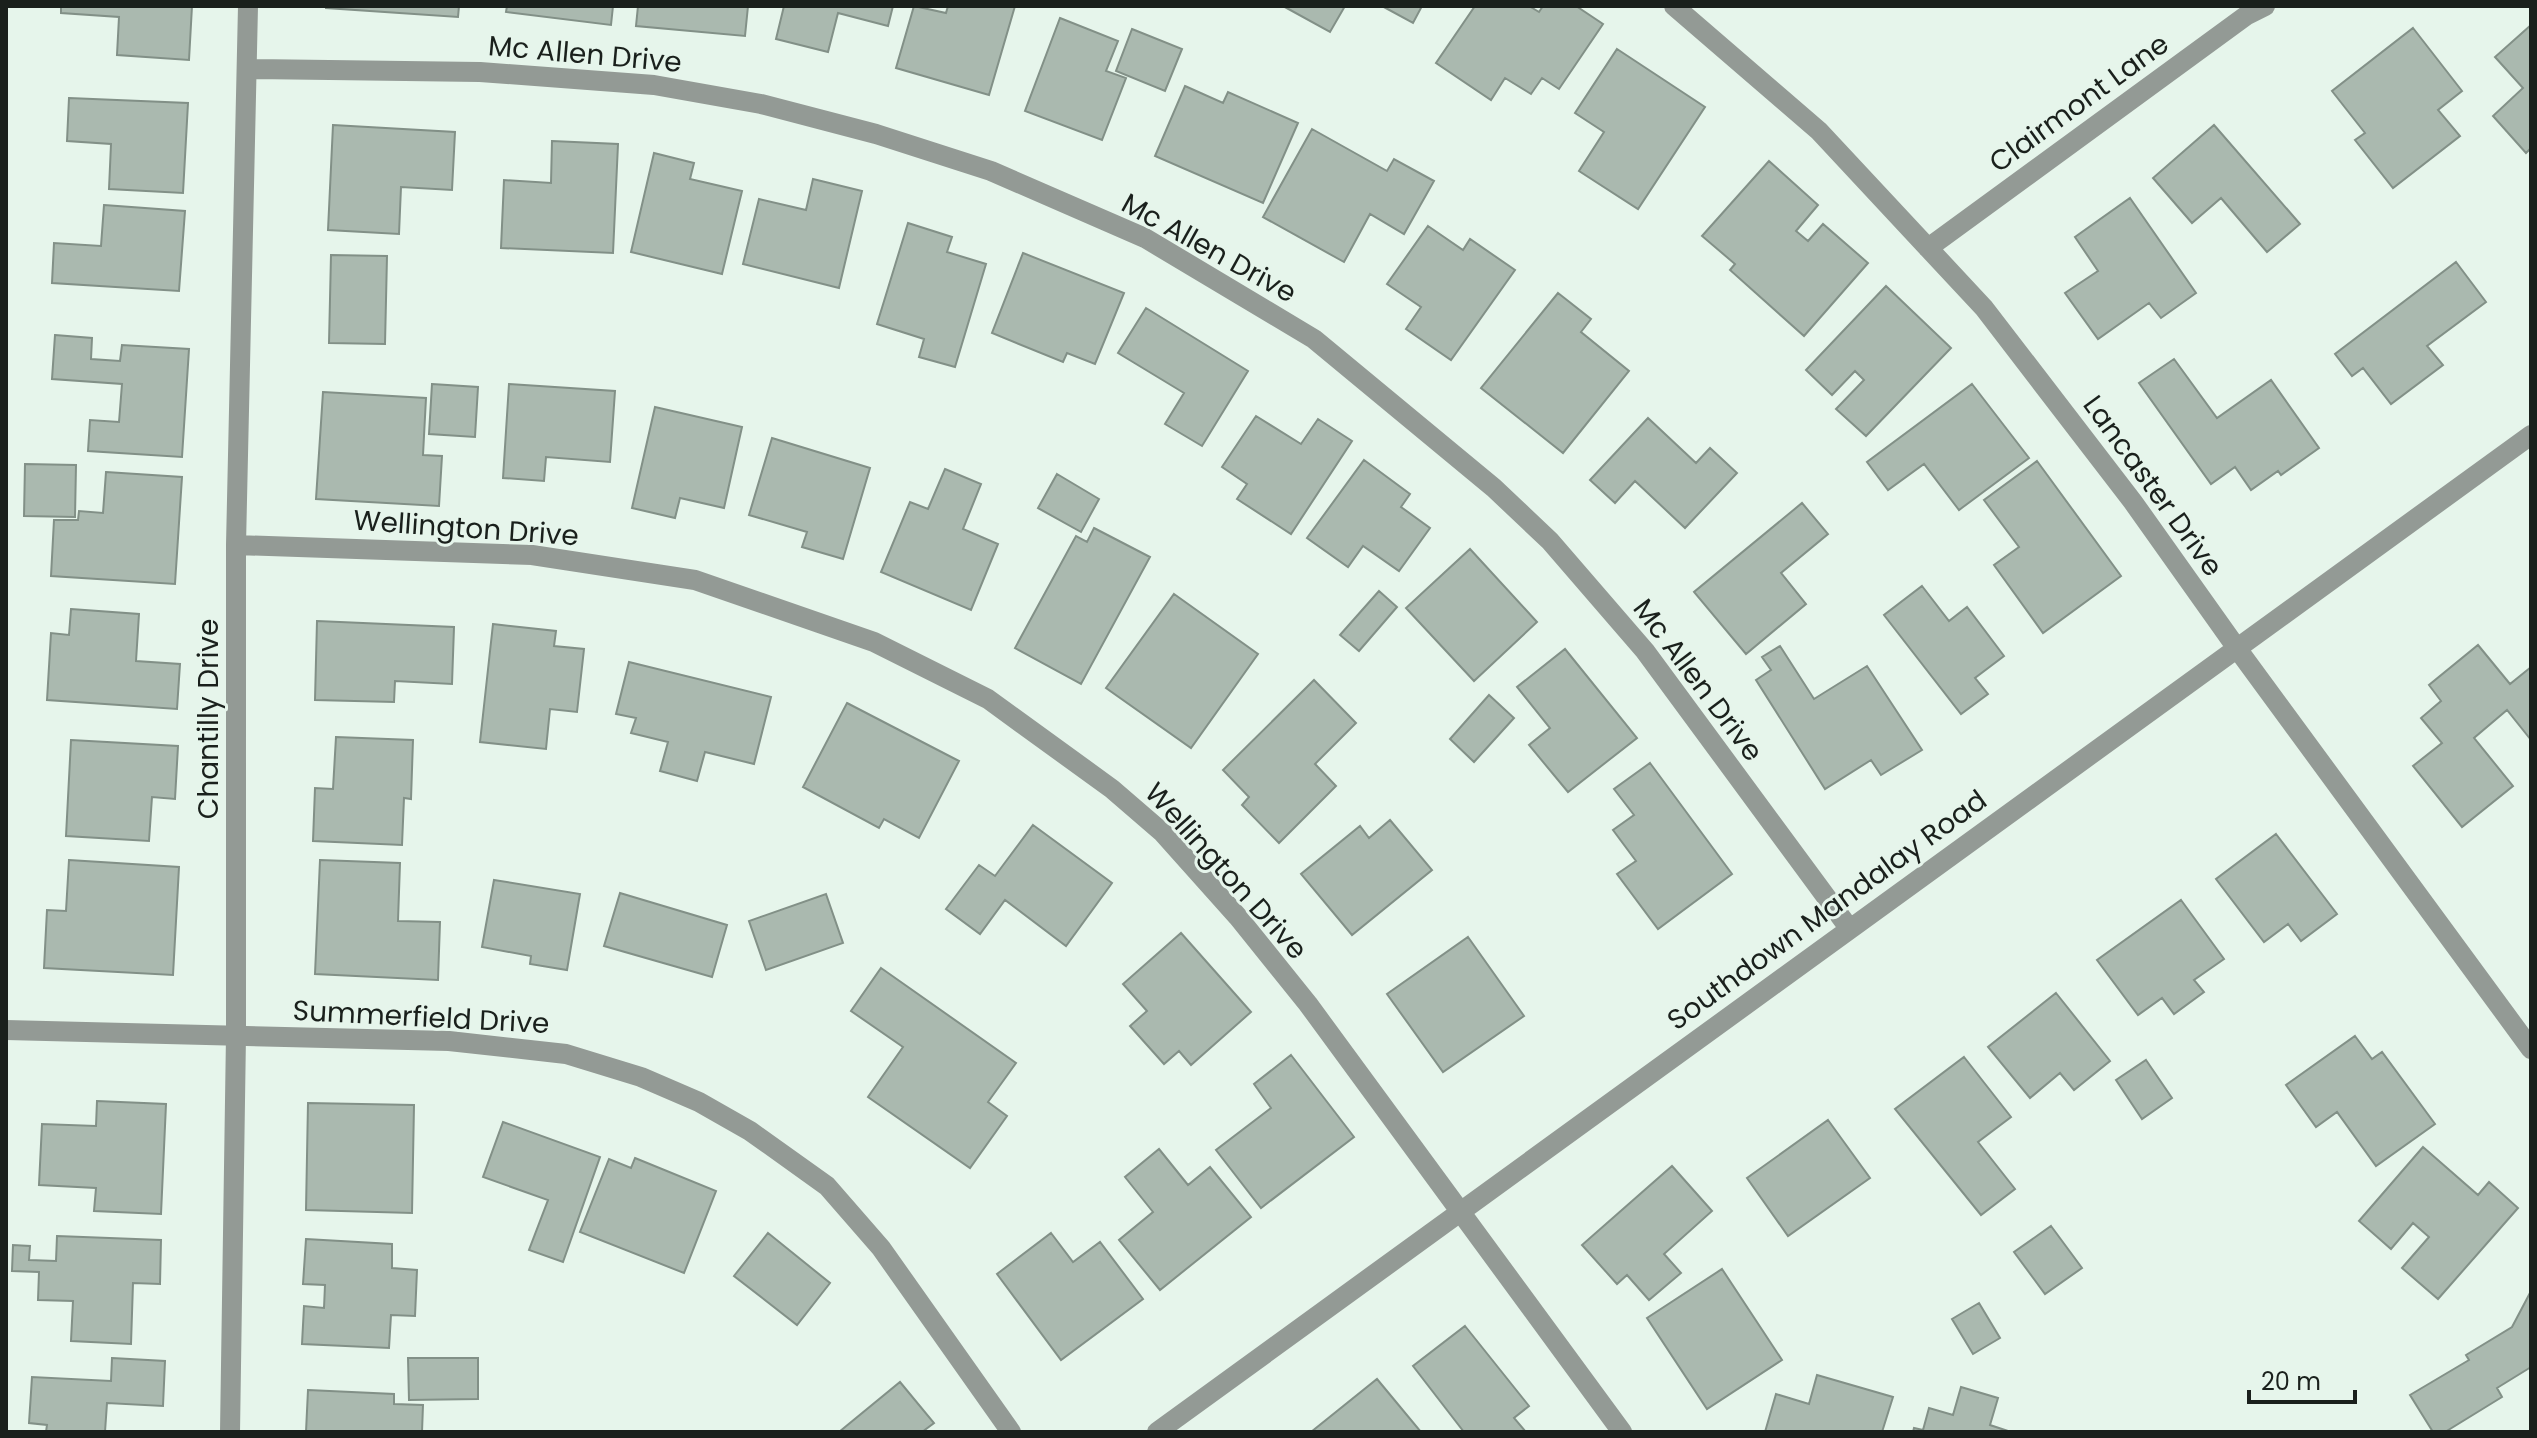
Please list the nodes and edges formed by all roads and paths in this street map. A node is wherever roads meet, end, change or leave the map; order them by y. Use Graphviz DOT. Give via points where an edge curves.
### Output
graph roads {
  1 [pos="248,6"];
  2 [pos="1674,6"];
  3 [pos="2265,6"];
  4 [pos="247,69"];
  5 [pos="1928,248"];
  6 [pos="2531,435"];
  7 [pos="236,545"];
  8 [pos="2236,647"];
  9 [pos="1849,928"];
  10 [pos="6,1030"];
  11 [pos="236,1035"];
  12 [pos="2531,1049"];
  13 [pos="1460,1211"];
  14 [pos="230,1432"];
  15 [pos="1011,1432"];
  16 [pos="1157,1432"];
  17 [pos="1622,1432"];
  1 -- 4 [label="street, Chantilly Drive"];
  2 -- 5 [label="street, Lancaster Drive" via="1819,131"];
  3 -- 5 [label="street, Clairmont Lane"];
  4 -- 7 [label="street, Chantilly Drive"];
  4 -- 9 [label="street, Mc Allen Drive" via="480,72 654,85 761,104 991,171 1145,238 1314,339 1550,541 1645,651"];
  5 -- 8 [label="street, Lancaster Drive" via="2025,361"];
  6 -- 8 [label="street, Southdown Mandalay Road"];
  7 -- 11 [label="street, Chantilly Drive"];
  7 -- 13 [label="street, Wellington Drive" via="532,555 695,580 874,642 988,699 1163,833 1308,1004"];
  8 -- 9 [label="street, Southdown Mandalay Road"];
  8 -- 12 [label="street, Lancaster Drive"];
  9 -- 13 [label="street, Southdown Mandalay Road"];
  10 -- 11 [label="street, Summerfield Drive"];
  11 -- 14 [label="street, Chantilly Drive"];
  11 -- 15 [label="street, Summerfield Drive" via="449,1041 566,1054 699,1102 827,1186 881,1248"];
  13 -- 16 [label="street, Southdown Mandalay Road"];
  13 -- 17 [label="street, Wellington Drive"];
}
